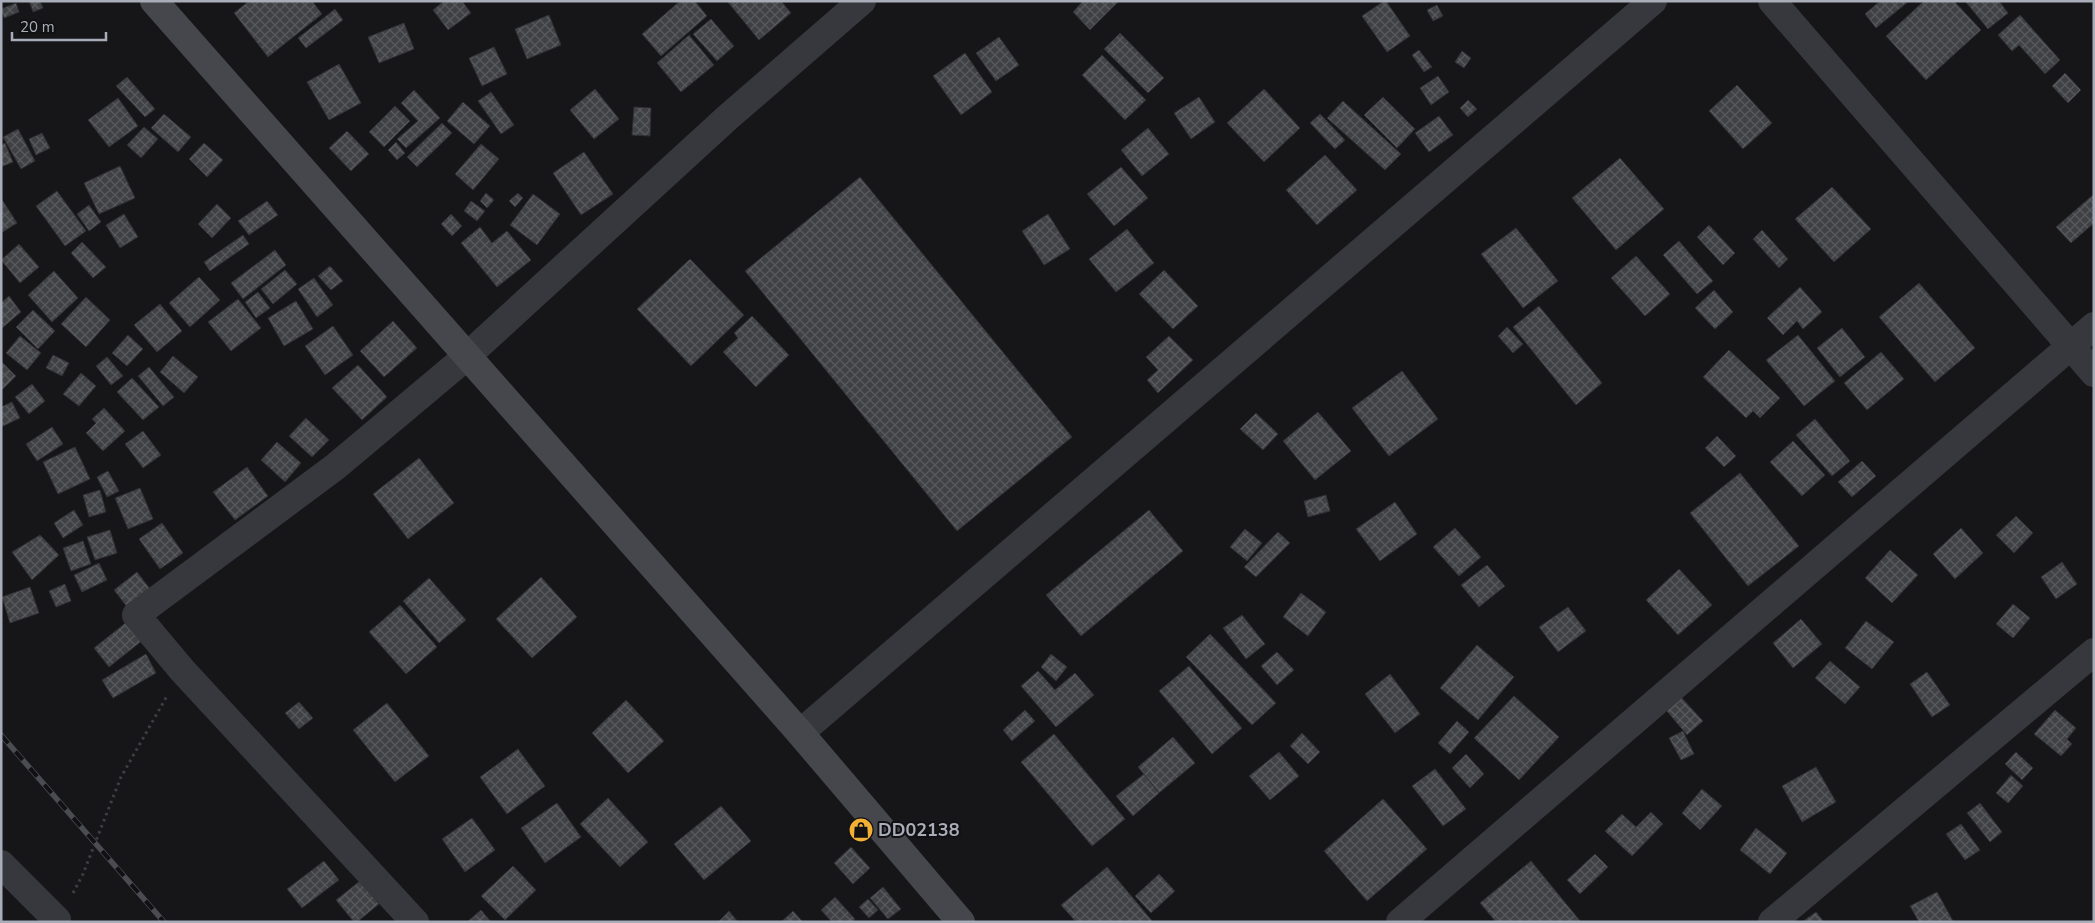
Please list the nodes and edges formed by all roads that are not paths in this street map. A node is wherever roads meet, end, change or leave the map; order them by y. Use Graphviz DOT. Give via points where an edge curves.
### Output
graph roads {
  1 [pos="154,1"];
  2 [pos="862,1"];
  3 [pos="1653,1"];
  4 [pos="1772,1"];
  5 [pos="2094,326"];
  6 [pos="2070,346"];
  7 [pos="466,357"];
  8 [pos="2094,373"];
  9 [pos="2094,652"];
  10 [pos="800,733"];
  11 [pos="1,864"];
  12 [pos="57,921"];
  13 [pos="415,922"];
  14 [pos="961,922"];
  15 [pos="1400,922"];
  16 [pos="1772,922"];
  1 -- 7 [label="main road"];
  2 -- 7 [label="street" via="727,118"];
  3 -- 10 [label="street"];
  4 -- 6 [label="street"];
  5 -- 6 [label="street"];
  6 -- 8 [label="street"];
  6 -- 15 [label="street"];
  7 -- 10 [label="main road"];
  7 -- 13 [label="street" via="335,467 136,615 182,670"];
  9 -- 16 [label="street"];
  10 -- 14 [label="main road"];
  11 -- 12 [label="street"];
}
